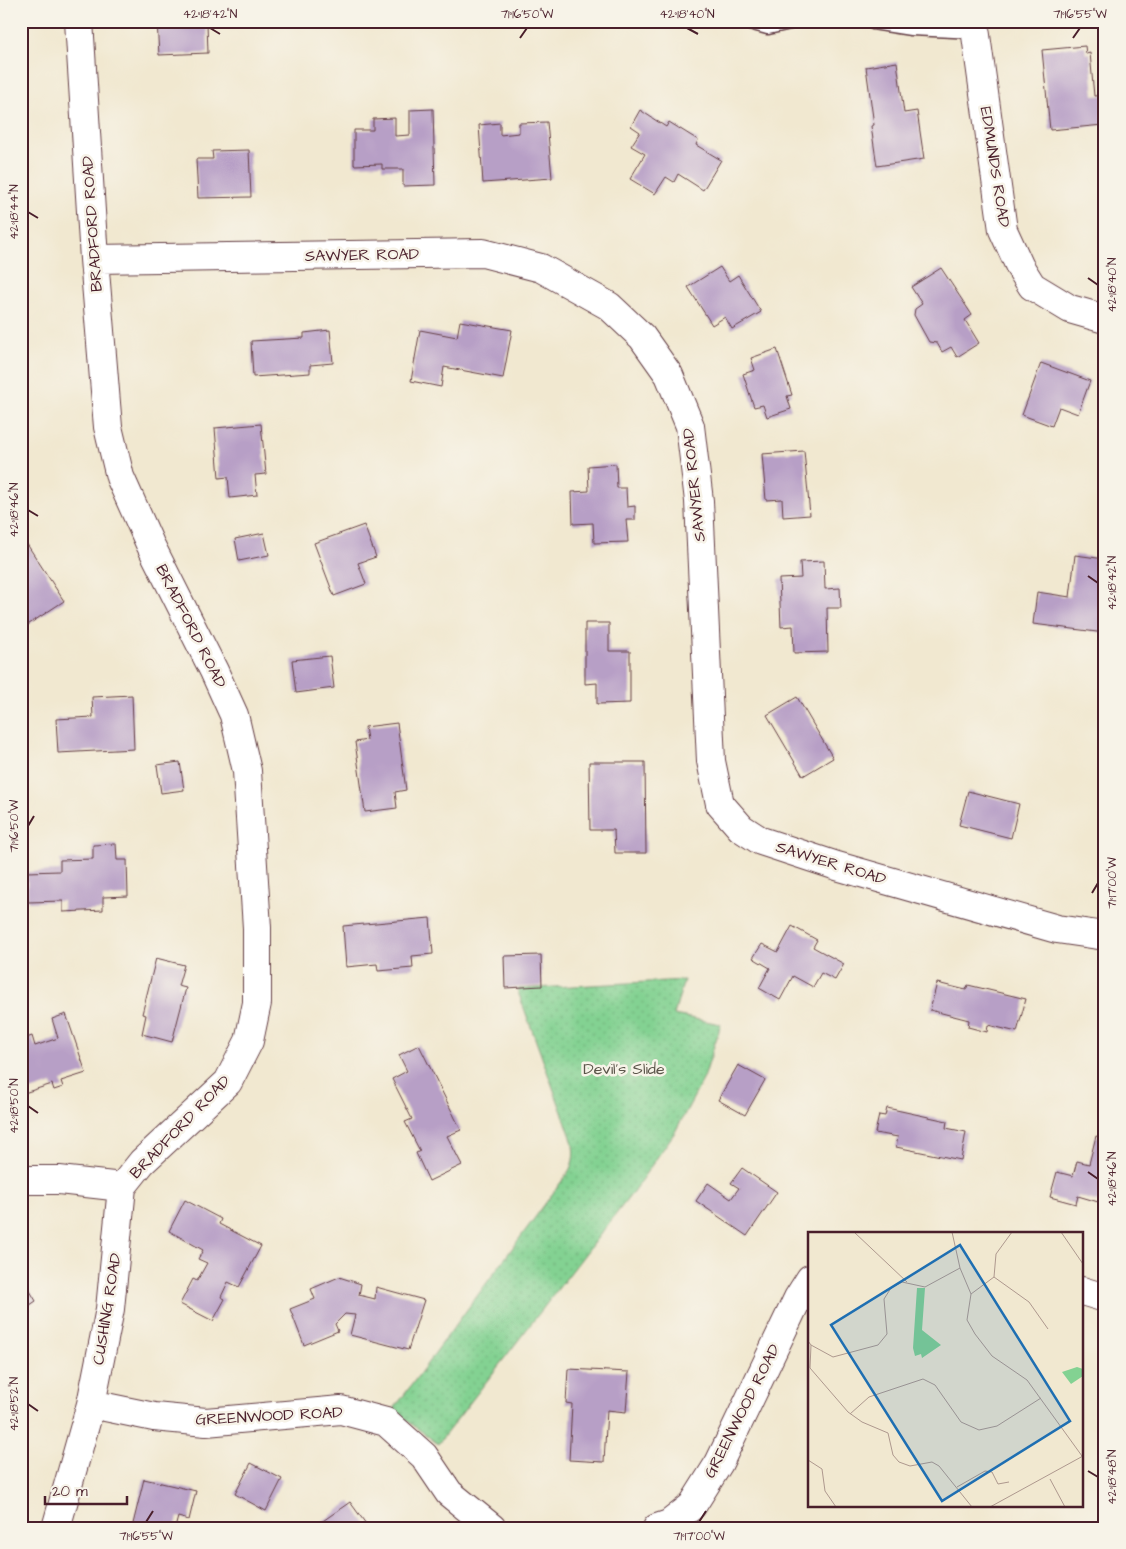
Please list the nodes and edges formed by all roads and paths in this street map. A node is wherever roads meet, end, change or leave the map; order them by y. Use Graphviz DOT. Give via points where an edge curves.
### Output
graph roads {
  1 [pos="79,21"];
  2 [pos="750,21"];
  3 [pos="790,21"];
  4 [pos="873,21"];
  5 [pos="974,25"];
  6 [pos="94,259"];
  7 [pos="1105,319"];
  8 [pos="1105,936"];
  9 [pos="21,1180"];
  10 [pos="122,1187"];
  11 [pos="808,1282"];
  12 [pos="1084,1292"];
  13 [pos="1105,1298"];
  14 [pos="91,1404"];
  15 [pos="485,1525"];
  16 [pos="56,1528"];
  17 [pos="657,1528"];
  1 -- 6 [label="street, BRADFORD ROAD"];
  2 -- 3 [label="lane" via="768,26"];
  4 -- 5 [label="lane" via="911,27"];
  5 -- 7 [label="street, EDMUNDS ROAD" via="1003,230 1032,286 1070,309"];
  6 -- 8 [label="street, SAWYER ROAD" via="483,254 541,268 609,306 642,337 669,376 690,426 698,501 711,761 720,804 741,828 761,841 1047,926"];
  6 -- 10 [label="street, BRADFORD ROAD" via="108,427 120,477 234,715 247,771 256,928 257,1003 249,1041 228,1082 142,1162"];
  9 -- 10 [label="street" via="59,1180"];
  10 -- 14 [label="street, CUSHING ROAD" via="110,1309"];
  11 -- 17 [label="street, GREENWOOD ROAD" via="718,1463 692,1506 669,1524"];
  12 -- 13 [label="street"];
  14 -- 15 [label="street, GREENWOOD ROAD" via="154,1417 206,1422 342,1410 386,1422 424,1456 449,1493"];
  14 -- 16 [label="street, CUSHING ROAD"];
}
